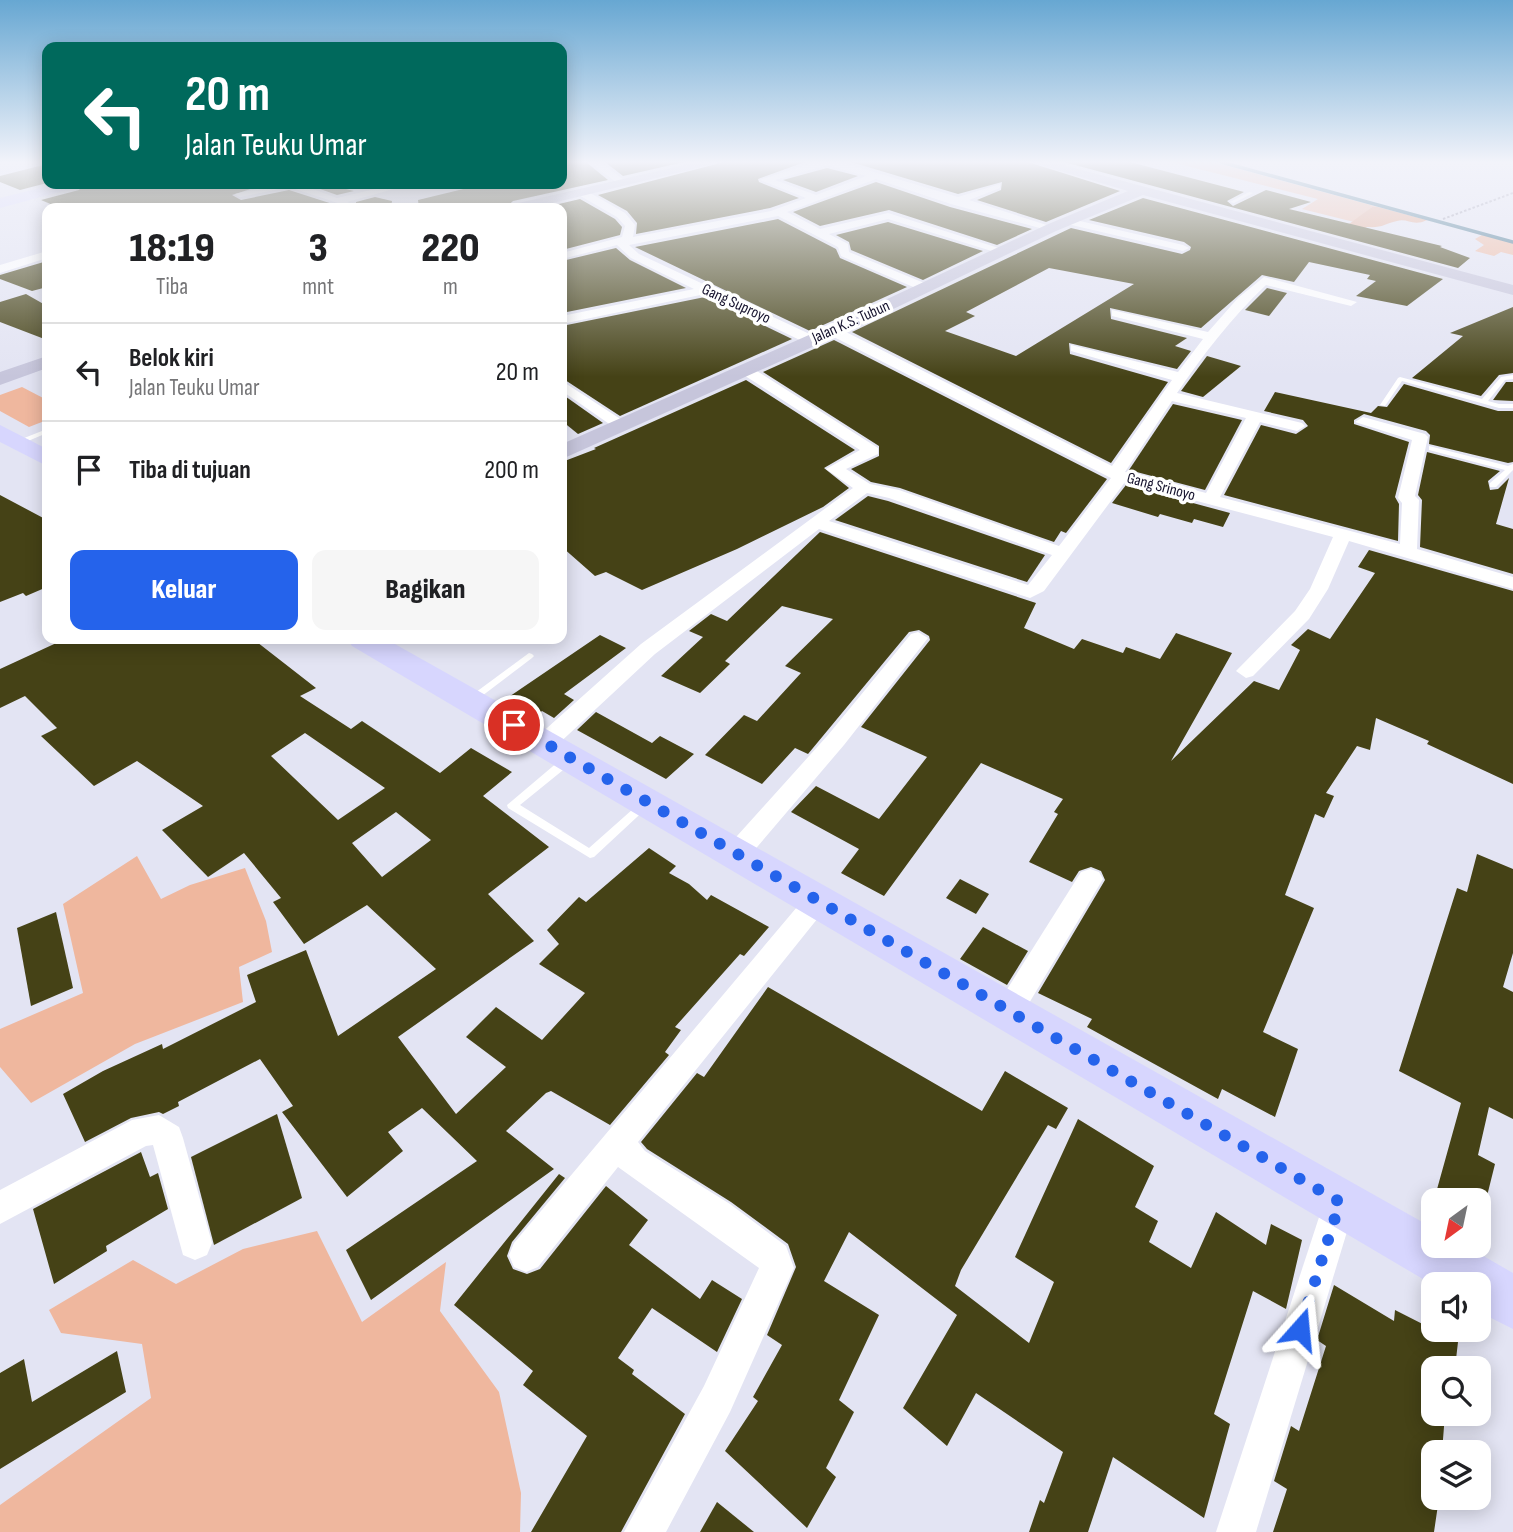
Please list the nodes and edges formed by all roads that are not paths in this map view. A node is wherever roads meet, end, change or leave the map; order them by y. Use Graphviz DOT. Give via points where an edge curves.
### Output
graph roads {
  1 [pos="628,233"];
  2 [pos="661,233"];
  3 [pos="824,233"];
  4 [pos="945,233"];
  5 [pos="1039,233"];
  6 [pos="1108,233"];
  7 [pos="1307,233"];
  8 [pos="626,240"];
  9 [pos="1183,248"];
  10 [pos="1002,251"];
  11 [pos="567,255"];
  12 [pos="42,256"];
  13 [pos="0,269"];
  14 [pos="925,288"];
  15 [pos="706,290"];
  16 [pos="1513,290"];
  17 [pos="1351,302"];
  18 [pos="1117,313"];
  19 [pos="567,319"];
  20 [pos="833,331"];
  21 [pos="1212,337"];
  22 [pos="811,340"];
  23 [pos="1076,348"];
  24 [pos="42,364"];
  25 [pos="744,369"];
  26 [pos="1513,377"];
  27 [pos="1182,378"];
  28 [pos="0,379"];
  29 [pos="567,388"];
  30 [pos="1171,396"];
  31 [pos="1483,402"];
  32 [pos="1383,405"];
  33 [pos="1513,406"];
  34 [pos="1255,416"];
  35 [pos="1363,422"];
  36 [pos="620,425"];
  37 [pos="1297,426"];
  38 [pos="42,432"];
  39 [pos="9,437"];
  40 [pos="1432,448"];
  41 [pos="567,450"];
  42 [pos="42,456"];
  43 [pos="1512,467"];
  44 [pos="1118,475"];
  45 [pos="1493,485"];
  46 [pos="865,488"];
  47 [pos="1210,500"];
  48 [pos="818,523"];
  49 [pos="1343,535"];
  50 [pos="1408,552"];
  51 [pos="1063,553"];
  52 [pos="1513,583"];
  53 [pos="918,638"];
  54 [pos="372,644"];
  55 [pos="529,656"];
  56 [pos="1246,671"];
  57 [pos="471,700"];
  58 [pos="559,750"];
  59 [pos="648,803"];
  60 [pos="737,853"];
  61 [pos="1090,879"];
  62 [pos="817,901"];
  63 [pos="1009,1011"];
  64 [pos="618,1142"];
  65 [pos="1340,1202"];
  66 [pos="0,1208"];
  67 [pos="195,1243"];
  68 [pos="526,1255"];
  69 [pos="1513,1302"];
  70 [pos="644,1532"];
  71 [pos="1236,1532"];
  1 -- 8 [label="street, Gang Suproyo"];
  2 -- 8 [label="street"];
  3 -- 14 [label="street" via="844,246 845,254"];
  4 -- 10 [label="street"];
  5 -- 10 [label="street, Jalan K.S. Tubun"];
  6 -- 9 [label="street"];
  7 -- 16 [label="street"];
  8 -- 11 [label="street"];
  8 -- 15 [label="street, Gang Suproyo" via="626,250 635,256"];
  10 -- 14 [label="street, Jalan K.S. Tubun"];
  12 -- 13 [label="street"];
  14 -- 20 [label="street, Jalan K.S. Tubun"];
  15 -- 19 [label="street"];
  15 -- 22 [label="street, Gang Suproyo"];
  17 -- 21 [label="street" via="1264,281 1243,298"];
  18 -- 21 [label="street"];
  20 -- 22 [label="street, Jalan K.S. Tubun"];
  20 -- 44 [label="street, Gang Srinoyo"];
  21 -- 27 [label="street"];
  22 -- 25 [label="street, Jalan K.S. Tubun"];
  23 -- 27 [label="street"];
  24 -- 28 [label="street"];
  25 -- 36 [label="street, Jalan K.S. Tubun"];
  25 -- 46 [label="street" via="872,451 834,469"];
  26 -- 31 [label="lane" via="1503,378"];
  27 -- 30 [label="street"];
  29 -- 36 [label="street"];
  30 -- 34 [label="street"];
  30 -- 44 [label="street"];
  31 -- 32 [label="lane" via="1400,379"];
  31 -- 33 [label="lane"];
  34 -- 37 [label="street"];
  34 -- 47 [label="street"];
  35 -- 50 [label="street" via="1420,437 1406,498 1411,500"];
  36 -- 41 [label="street, Jalan K.S. Tubun"];
  38 -- 39 [label="lane"];
  39 -- 42 [label="main road"];
  40 -- 43 [label="lane"];
  43 -- 45 [label="lane"];
  44 -- 47 [label="street, Gang Srinoyo"];
  44 -- 51 [label="street"];
  46 -- 48 [label="street"];
  46 -- 51 [label="street"];
  47 -- 49 [label="street, Gang Srinoyo"];
  48 -- 51 [label="street" via="1030,592"];
  48 -- 58 [label="street" via="648,649"];
  49 -- 50 [label="street, Gang Srinoyo"];
  49 -- 56 [label="street" via="1320,589 1302,615"];
  50 -- 52 [label="street, Gang Srinoyo"];
  53 -- 60 [label="street"];
  54 -- 57 [label="main road"];
  55 -- 57 [label="lane"];
  57 -- 58 [label="main road"];
  58 -- 59 [label="main road"];
  58 -- 59 [label="lane" via="512,806 590,854"];
  59 -- 60 [label="main road"];
  60 -- 62 [label="main road"];
  61 -- 63 [label="street"];
  62 -- 63 [label="main road"];
  62 -- 64 [label="street"];
  63 -- 65 [label="main road"];
  64 -- 68 [label="street"];
  64 -- 70 [label="street" via="634,1162 774,1258 777,1268 717,1399"];
  65 -- 69 [label="main road"];
  65 -- 71 [label="street"];
  66 -- 67 [label="street" via="143,1131 159,1130 169,1138"];
}
